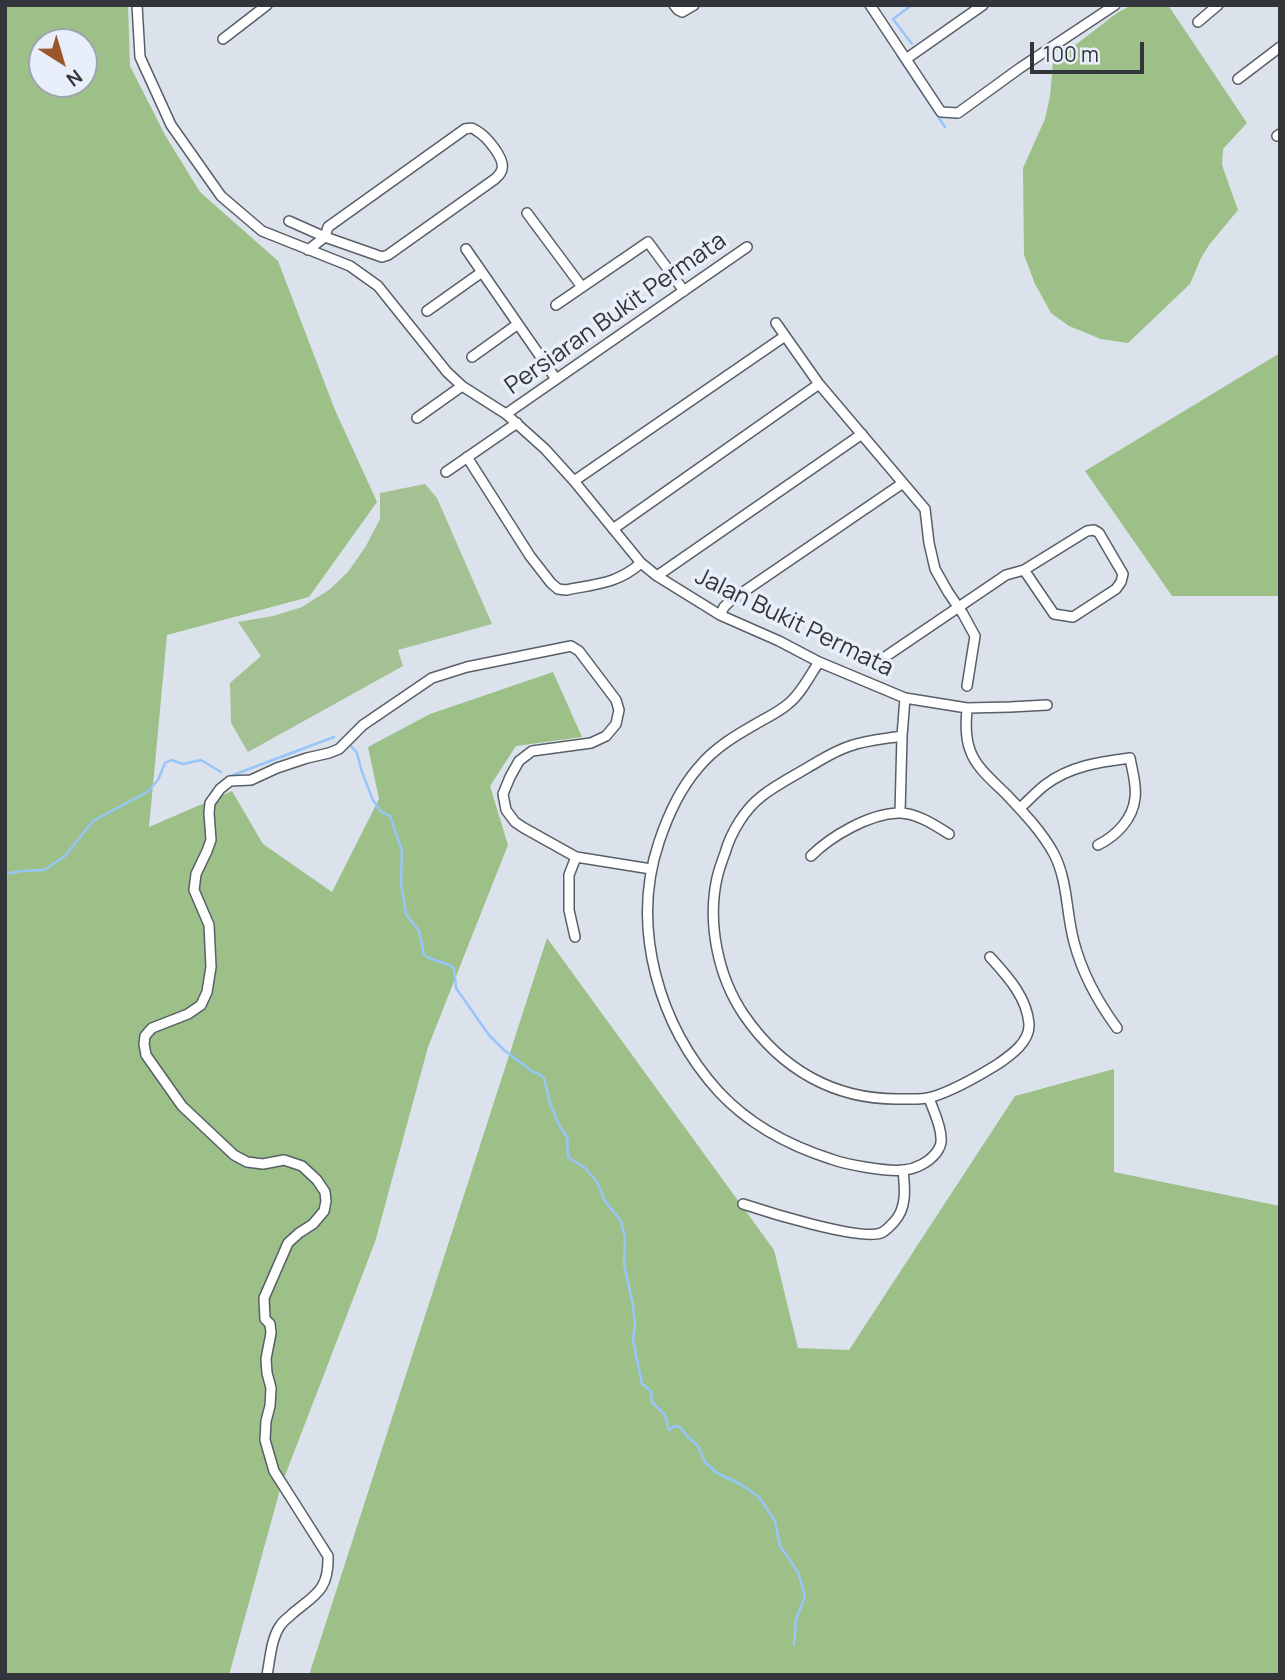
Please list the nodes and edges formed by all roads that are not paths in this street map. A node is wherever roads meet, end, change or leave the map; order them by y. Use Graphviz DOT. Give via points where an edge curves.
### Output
graph roads {
  1 [pos="137,5"];
  2 [pos="267,5"];
  3 [pos="674,5"];
  4 [pos="694,5"];
  5 [pos="870,5"];
  6 [pos="983,5"];
  7 [pos="1115,5"];
  8 [pos="1218,5"];
  9 [pos="1198,22"];
  10 [pos="223,38"];
  11 [pos="1280,47"];
  12 [pos="905,59"];
  13 [pos="1238,79"];
  14 [pos="527,213"];
  15 [pos="289,221"];
  16 [pos="325,237"];
  17 [pos="747,247"];
  18 [pos="466,249"];
  19 [pos="308,250"];
  20 [pos="482,272"];
  21 [pos="582,287"];
  22 [pos="684,291"];
  23 [pos="556,305"];
  24 [pos="427,311"];
  25 [pos="776,323"];
  26 [pos="518,324"];
  27 [pos="785,336"];
  28 [pos="472,357"];
  29 [pos="556,379"];
  30 [pos="819,384"];
  31 [pos="462,386"];
  32 [pos="506,414"];
  33 [pos="417,418"];
  34 [pos="517,423"];
  35 [pos="862,434"];
  36 [pos="467,457"];
  37 [pos="446,472"];
  38 [pos="574,481"];
  39 [pos="903,484"];
  40 [pos="613,528"];
  41 [pos="641,563"];
  42 [pos="1024,570"];
  43 [pos="657,576"];
  44 [pos="959,607"];
  45 [pos="720,615"];
  46 [pos="819,662"];
  47 [pos="878,668"];
  48 [pos="967,686"];
  49 [pos="905,698"];
  50 [pos="1047,705"];
  51 [pos="967,708"];
  52 [pos="902,736"];
  53 [pos="1020,808"];
  54 [pos="900,813"];
  55 [pos="949,834"];
  56 [pos="1098,845"];
  57 [pos="811,856"];
  58 [pos="576,857"];
  59 [pos="651,869"];
  60 [pos="575,937"];
  61 [pos="990,957"];
  62 [pos="1117,1028"];
  63 [pos="929,1098"];
  64 [pos="903,1170"];
  65 [pos="743,1204"];
  66 [pos="267,1675"];
  1 -- 19 [label="street, Jalan Bukit Permata" via="140,57 170,125 221,196 262,231"];
  2 -- 10 [label="street"];
  3 -- 4 [label="street" via="682,12"];
  5 -- 12 [label="street"];
  6 -- 12 [label="street"];
  7 -- 12 [label="street" via="958,113 941,112"];
  8 -- 9 [label="street"];
  11 -- 13 [label="street"];
  14 -- 21 [label="street"];
  15 -- 16 [label="street"];
  16 -- 16 [label="street" via="382,257 495,179 502,162 480,132 465,129 328,227"];
  16 -- 19 [label="street"];
  17 -- 22 [label="street, Persiaran Bukit Permata"];
  18 -- 20 [label="street"];
  19 -- 31 [label="street, Jalan Bukit Permata" via="350,265 378,286"];
  20 -- 24 [label="street"];
  20 -- 26 [label="street"];
  21 -- 22 [label="street" via="648,243"];
  21 -- 23 [label="street"];
  22 -- 29 [label="street, Persiaran Bukit Permata"];
  25 -- 27 [label="street"];
  26 -- 28 [label="street"];
  26 -- 29 [label="street"];
  27 -- 30 [label="street"];
  27 -- 38 [label="street"];
  29 -- 32 [label="street, Persiaran Bukit Permata"];
  30 -- 35 [label="street"];
  30 -- 40 [label="street"];
  31 -- 32 [label="street, Jalan Bukit Permata"];
  31 -- 33 [label="street"];
  32 -- 34 [label="street, Jalan Bukit Permata"];
  34 -- 36 [label="street"];
  34 -- 38 [label="street, Jalan Bukit Permata"];
  35 -- 39 [label="street"];
  35 -- 43 [label="street"];
  36 -- 37 [label="street"];
  36 -- 41 [label="street" via="530,556 558,589 616,580"];
  38 -- 40 [label="street, Jalan Bukit Permata"];
  39 -- 44 [label="street" via="925,509 935,569"];
  39 -- 45 [label="street" via="730,601"];
  40 -- 41 [label="street, Jalan Bukit Permata"];
  41 -- 43 [label="street, Jalan Bukit Permata"];
  42 -- 42 [label="street" via="1054,614 1073,617 1115,589 1123,574 1094,530"];
  42 -- 44 [label="street" via="1006,575"];
  43 -- 45 [label="street, Jalan Bukit Permata"];
  44 -- 47 [label="street" via="882,659"];
  44 -- 48 [label="street" via="975,636"];
  45 -- 46 [label="street, Jalan Bukit Permata"];
  46 -- 49 [label="street, Jalan Bukit Permata"];
  46 -- 59 [label="street" via="790,703 726,742 697,768 669,813"];
  49 -- 51 [label="street, Jalan Bukit Permata"];
  49 -- 52 [label="street"];
  50 -- 51 [label="street, Jalan Bukit Permata"];
  51 -- 53 [label="street" via="970,752"];
  52 -- 54 [label="street"];
  52 -- 63 [label="street" via="834,752 761,797 730,839 717,878 713,914 718,952 734,1001 781,1058 808,1077 842,1091 883,1100"];
  53 -- 56 [label="street" via="1066,772 1093,762 1130,758 1135,799 1130,815 1116,834"];
  53 -- 62 [label="street" via="1055,856 1081,962 1101,1006"];
  54 -- 55 [label="street"];
  54 -- 57 [label="street" via="849,828"];
  58 -- 59 [label="street"];
  58 -- 60 [label="street" via="569,875"];
  58 -- 66 [label="street" via="515,822 506,810 503,794 519,761 532,751 591,743 606,736 616,724 616,700 571,646 432,678 363,725 339,749 251,780 230,781 210,803 211,840 194,890 209,925 207,992 201,1005 188,1014 152,1028 145,1036 146,1055 182,1106 234,1155 247,1162 284,1160 302,1166 325,1192 324,1211 288,1243 264,1298 271,1333 266,1359 271,1388 265,1440 274,1471 328,1556 324,1585 280,1626"];
  59 -- 64 [label="street" via="648,925 657,982 678,1032 708,1078 738,1109 776,1136 834,1160"];
  61 -- 63 [label="street" via="1024,1001 1029,1027 1023,1044 983,1074"];
  63 -- 64 [label="street" via="942,1138 940,1146 927,1161"];
  64 -- 65 [label="street" via="904,1205 898,1218 881,1233 839,1231"];
}
